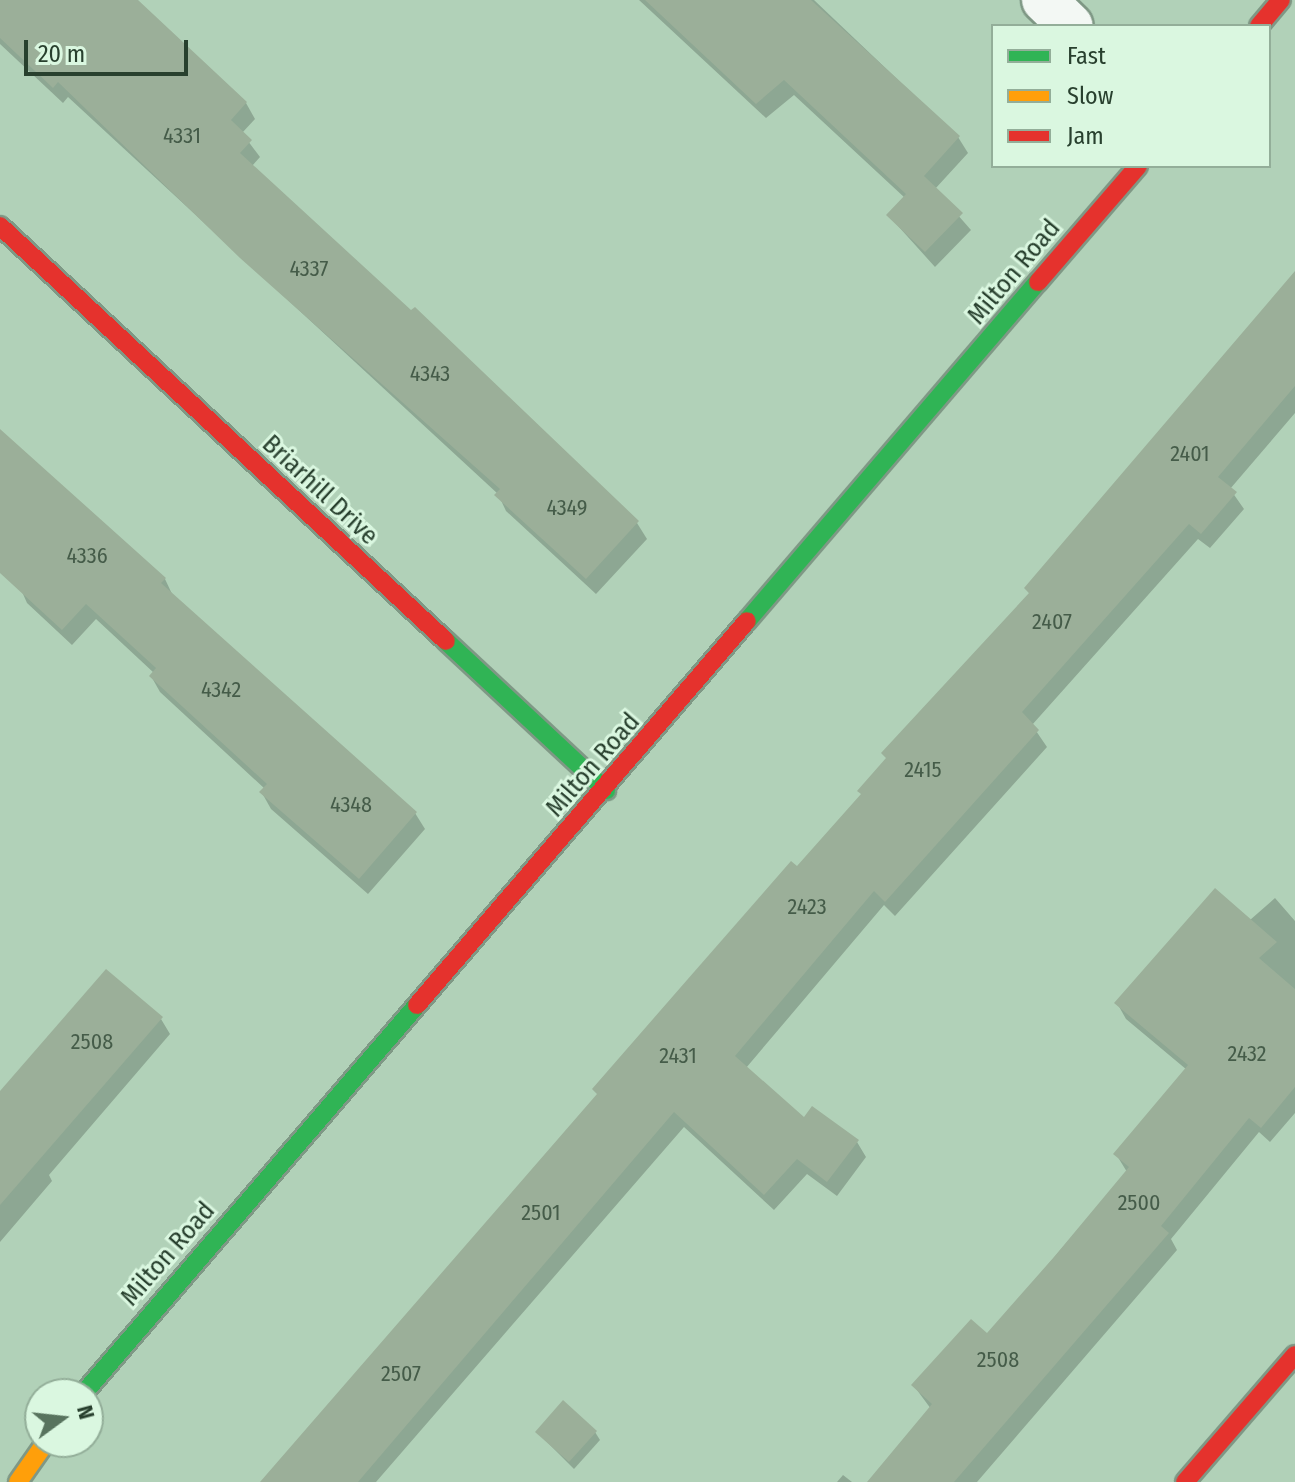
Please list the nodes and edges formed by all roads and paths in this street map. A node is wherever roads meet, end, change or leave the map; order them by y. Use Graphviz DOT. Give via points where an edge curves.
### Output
graph roads {
  1 [pos="1044,0"];
  2 [pos="1281,0"];
  3 [pos="1069,24"];
  4 [pos="1261,24"];
  5 [pos="1136,168"];
  6 [pos="0,226"];
  7 [pos="606,790"];
  8 [pos="1295,1355"];
  9 [pos="97,1378"];
  10 [pos="35,1458"];
  11 [pos="18,1482"];
  12 [pos="1185,1482"];
  1 -- 3 [label="street"];
  2 -- 4 [label="street"];
  5 -- 7 [label="street, Milton Road"];
  6 -- 7 [label="street, Briarhill Drive"];
  7 -- 9 [label="street, Milton Road"];
  8 -- 12 [label="street"];
  10 -- 11 [label="street"];
}
